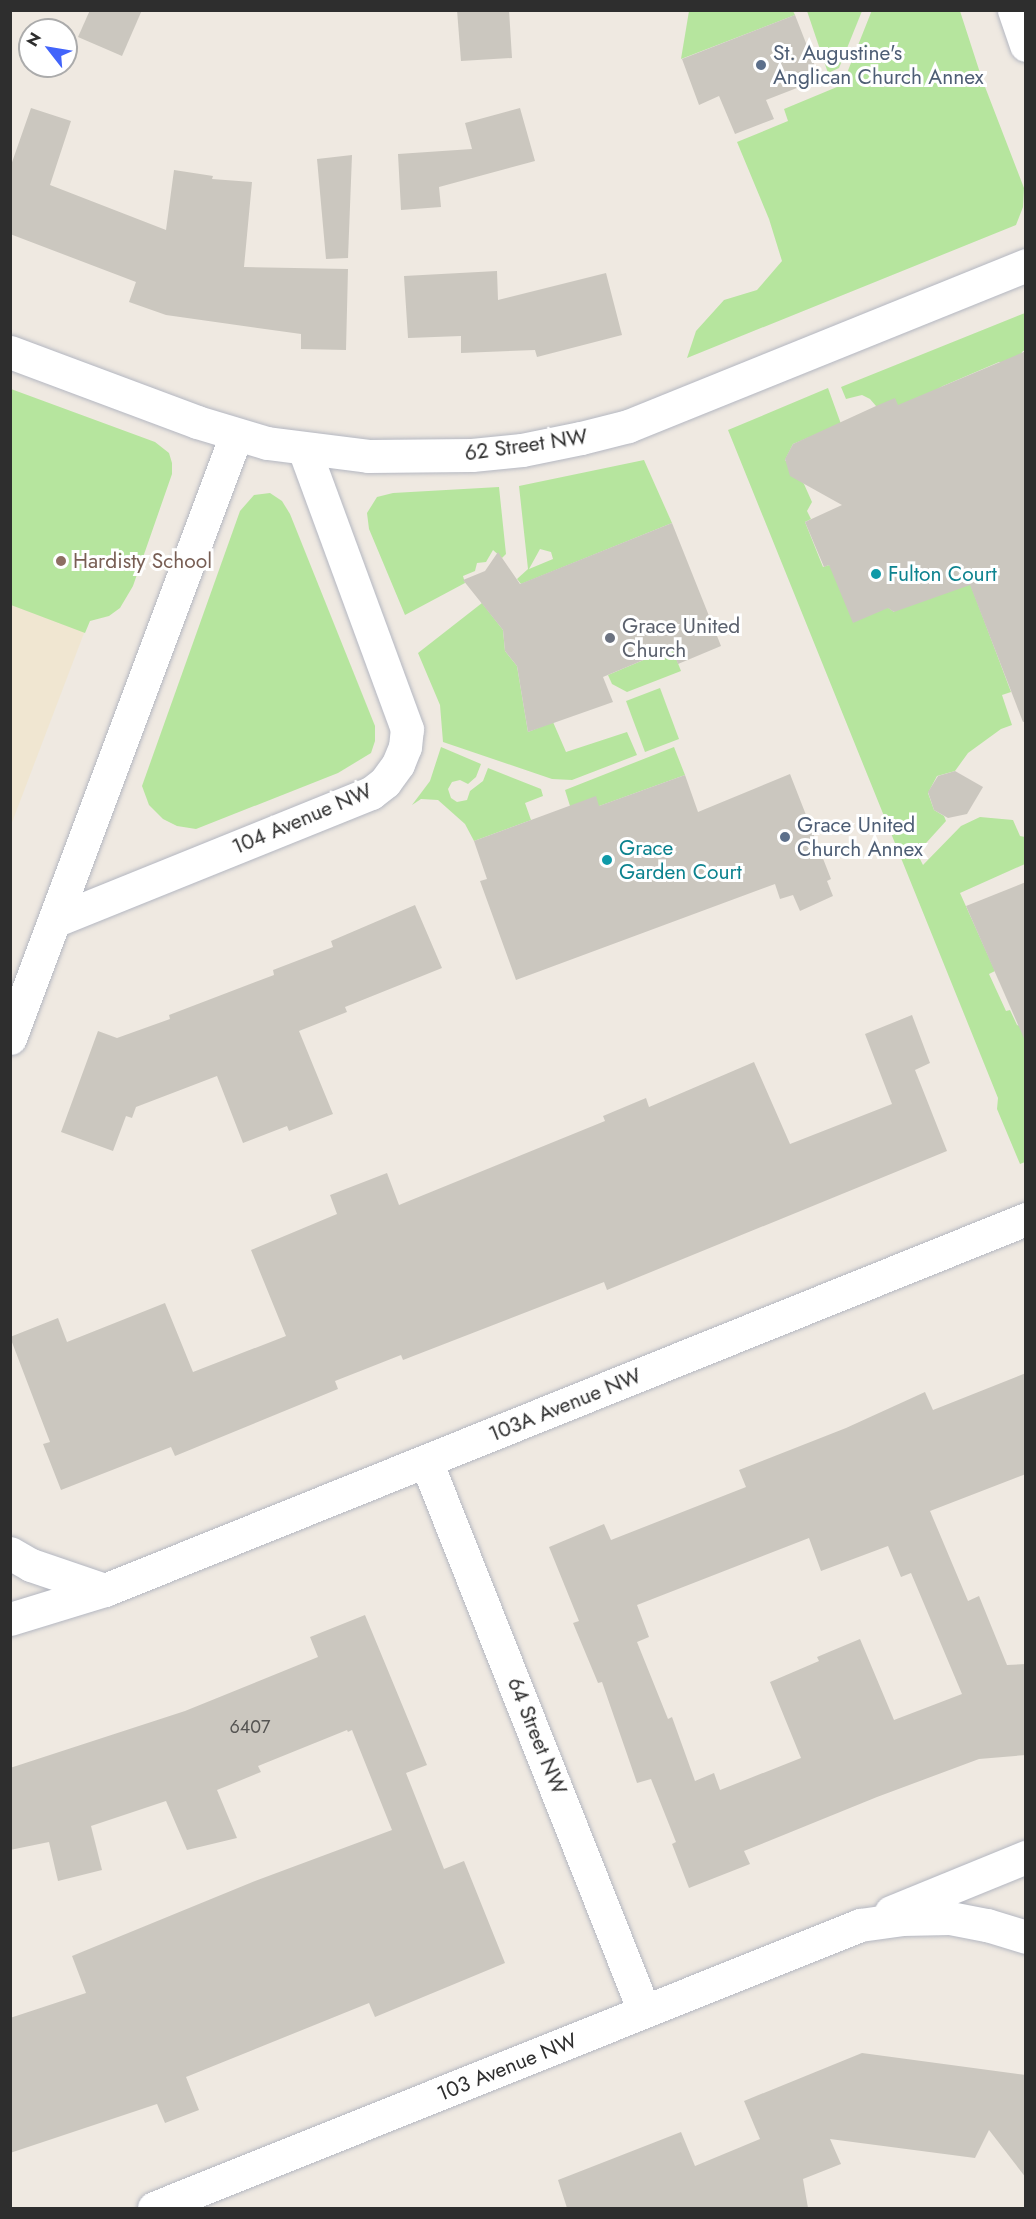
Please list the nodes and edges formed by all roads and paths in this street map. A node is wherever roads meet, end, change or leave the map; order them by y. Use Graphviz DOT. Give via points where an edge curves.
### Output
graph roads {
  1 [pos="1014,10"];
  2 [pos="1026,45"];
  3 [pos="1026,265"];
  4 [pos="10,352"];
  5 [pos="236,435"];
  6 [pos="304,449"];
  7 [pos="54,921"];
  8 [pos="10,1038"];
  9 [pos="1026,1219"];
  10 [pos="426,1461"];
  11 [pos="10,1553"];
  12 [pos="105,1590"];
  13 [pos="10,1619"];
  14 [pos="1026,1857"];
  15 [pos="860,1925"];
  16 [pos="1026,1937"];
  17 [pos="644,2011"];
  18 [pos="154,2208"];
  1 -- 2 [label="street"];
  3 -- 6 [label="street, 62 Street NW" via="628,426 581,438 472,455 368,456"];
  4 -- 5 [label="street, 62 Street NW"];
  5 -- 6 [label="street, 62 Street NW"];
  5 -- 7 [label="street"];
  6 -- 7 [label="street, 104 Avenue NW" via="406,729 405,747 398,764 371,793"];
  7 -- 8 [label="street"];
  9 -- 10 [label="street, 103A Avenue NW"];
  10 -- 12 [label="street, 103A Avenue NW"];
  10 -- 17 [label="street, 64 Street NW"];
  11 -- 12 [label="street" via="31,1565"];
  12 -- 13 [label="street, 103A Avenue NW"];
  14 -- 15 [label="street, 103 Avenue NW"];
  15 -- 16 [label="street, 103 Avenue NW" via="951,1918 987,1924"];
  15 -- 17 [label="street, 103 Avenue NW"];
  17 -- 18 [label="street, 103 Avenue NW"];
}
